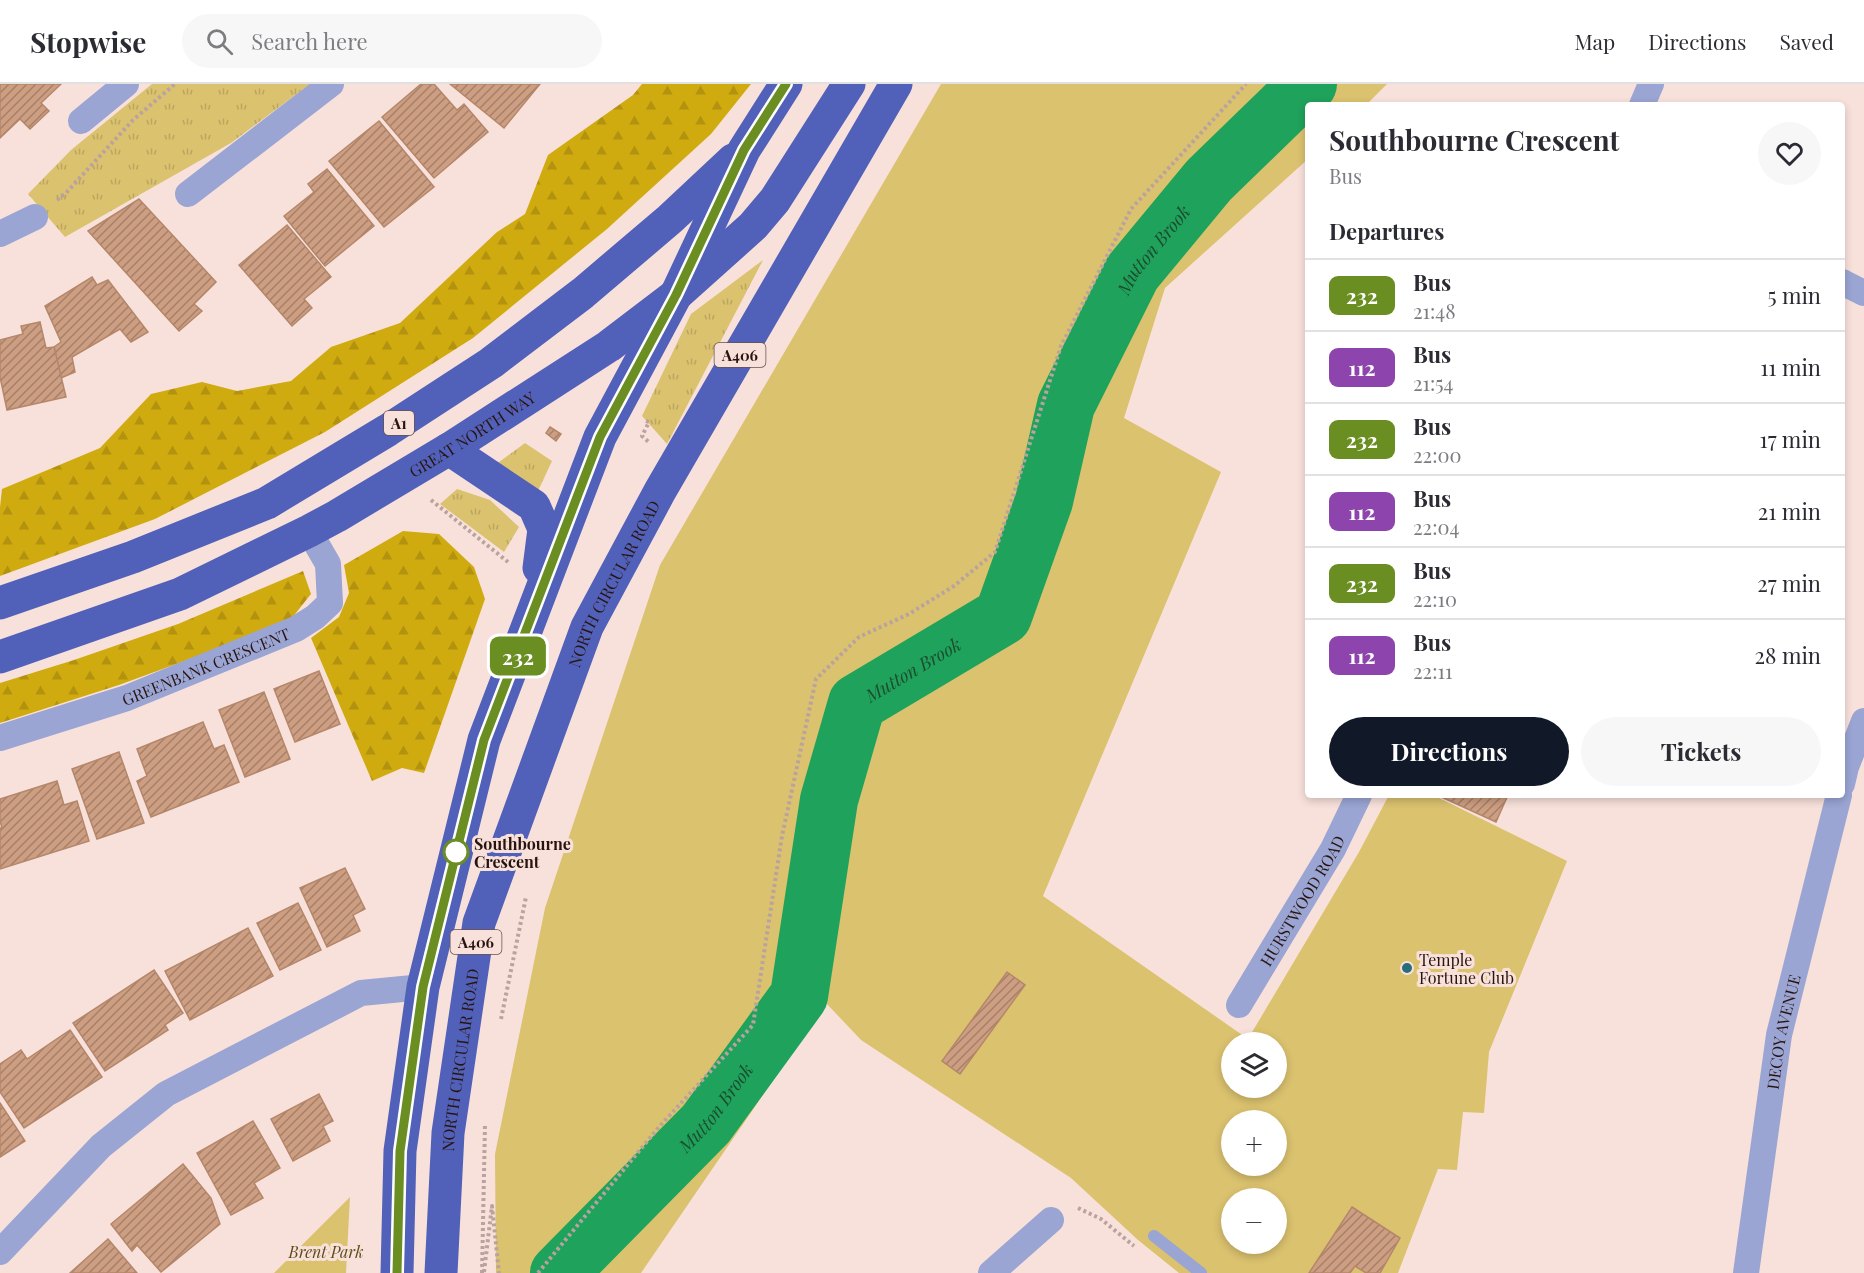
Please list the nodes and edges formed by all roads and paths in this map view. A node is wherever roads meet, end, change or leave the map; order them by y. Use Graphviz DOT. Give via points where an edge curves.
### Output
graph roads {
  1 [pos="126,84"];
  2 [pos="175,84"];
  3 [pos="331,84"];
  4 [pos="786,84"];
  5 [pos="849,84"];
  6 [pos="896,84"];
  7 [pos="1246,84"];
  8 [pos="1651,84"];
  9 [pos="1643,102"];
  10 [pos="81,121"];
  11 [pos="744,150"];
  12 [pos="188,194"];
  13 [pos="35,217"];
  14 [pos="0,234"];
  15 [pos="1845,284"];
  16 [pos="1864,293"];
  17 [pos="676,295"];
  18 [pos="641,418"];
  19 [pos="655,448"];
  20 [pos="449,449"];
  21 [pos="431,500"];
  22 [pos="309,531"];
  23 [pos="508,562"];
  24 [pos="0,603"];
  25 [pos="532,618"];
  26 [pos="0,657"];
  27 [pos="1864,721"];
  28 [pos="0,738"];
  29 [pos="1845,775"];
  30 [pos="1358,798"];
  31 [pos="1838,798"];
  32 [pos="526,896"];
  33 [pos="423,987"];
  34 [pos="1239,1005"];
  35 [pos="500,1023"];
  36 [pos="485,1115"];
  37 [pos="1051,1220"];
  38 [pos="1154,1236"];
  39 [pos="0,1252"];
  40 [pos="1142,1253"];
  41 [pos="397,1273"];
  42 [pos="441,1273"];
  43 [pos="483,1273"];
  44 [pos="499,1273"];
  45 [pos="538,1273"];
  46 [pos="991,1273"];
  47 [pos="1201,1273"];
  48 [pos="1746,1273"];
  1 -- 10 [label="street"];
  2 -- 13 [label="path" via="133,120 65,194"];
  3 -- 12 [label="street"];
  4 -- 11 [label="highway, A406"];
  5 -- 17 [label="highway, GREAT NORTH WAY" via="775,200 753,226"];
  6 -- 42 [label="highway, NORTH CIRCULAR ROAD / A406" via="660,491 587,627 479,923 448,1133"];
  7 -- 45 [label="path" via="1131,208 1061,346 995,552 954,586 909,614 859,637 816,679 782,836 753,1025 658,1127"];
  8 -- 9 [label="street"];
  11 -- 17 [label="highway, A406"];
  11 -- 24 [label="highway, A1" via="583,293 492,363 388,430 267,503 134,557"];
  13 -- 14 [label="street"];
  15 -- 16 [label="street"];
  17 -- 20 [label="highway, GREAT NORTH WAY" via="609,346"];
  17 -- 25 [label="highway, A406" via="600,437"];
  18 -- 19 [label="path" via="649,422 642,436"];
  20 -- 22 [label="highway, GREAT NORTH WAY"];
  20 -- 25 [label="highway" via="534,506 544,529"];
  21 -- 23 [label="path"];
  22 -- 26 [label="highway, GREAT NORTH WAY" via="180,594"];
  22 -- 28 [label="street, GREENBANK CRESCENT" via="328,564 330,603 315,617 296,629 127,698"];
  25 -- 33 [label="highway, A406" via="484,740"];
  27 -- 29 [label="street"];
  30 -- 34 [label="street, HURSTWOOD ROAD" via="1333,849"];
  31 -- 48 [label="street, DECOY AVENUE" via="1779,1035"];
  32 -- 35 [label="path"];
  33 -- 39 [label="street" via="361,993 166,1094 101,1146"];
  33 -- 41 [label="highway, A406" via="400,1151"];
  36 -- 43 [label="path"];
  37 -- 40 [label="path" via="1075,1206 1101,1219"];
  37 -- 46 [label="street"];
  38 -- 47 [label="lane"];
  43 -- 44 [label="path" via="492,1206"];
}
